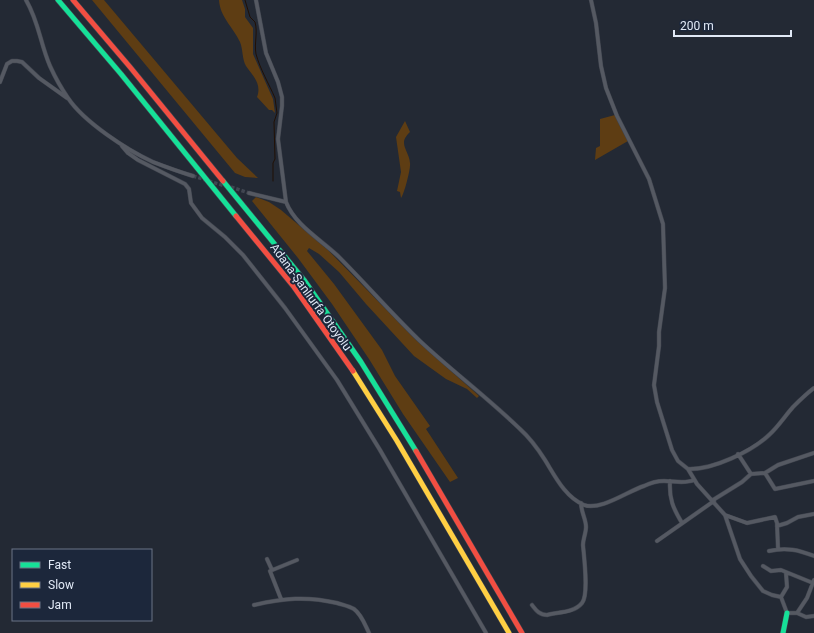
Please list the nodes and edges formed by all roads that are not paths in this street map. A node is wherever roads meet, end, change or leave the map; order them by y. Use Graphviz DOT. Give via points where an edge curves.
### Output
graph roads {
  1 [pos="26,0"];
  2 [pos="58,0"];
  3 [pos="73,0"];
  4 [pos="256,0"];
  5 [pos="591,0"];
  6 [pos="0,82"];
  7 [pos="68,98"];
  8 [pos="122,146"];
  9 [pos="193,176"];
  10 [pos="249,193"];
  11 [pos="286,202"];
  12 [pos="814,388"];
  13 [pos="814,453"];
  14 [pos="738,454"];
  15 [pos="688,469"];
  16 [pos="764,472"];
  17 [pos="751,474"];
  18 [pos="694,480"];
  19 [pos="670,481"];
  20 [pos="814,481"];
  21 [pos="713,501"];
  22 [pos="581,503"];
  23 [pos="814,514"];
  24 [pos="725,515"];
  25 [pos="682,523"];
  26 [pos="777,526"];
  27 [pos="657,541"];
  28 [pos="778,548"];
  29 [pos="770,550"];
  30 [pos="814,556"];
  31 [pos="267,558"];
  32 [pos="297,560"];
  33 [pos="763,566"];
  34 [pos="272,570"];
  35 [pos="786,573"];
  36 [pos="814,582"];
  37 [pos="781,597"];
  38 [pos="281,599"];
  39 [pos="532,605"];
  40 [pos="254,606"];
  41 [pos="787,613"];
  42 [pos="797,613"];
  43 [pos="814,616"];
  44 [pos="369,633"];
  45 [pos="486,633"];
  46 [pos="509,633"];
  47 [pos="522,633"];
  48 [pos="783,633"];
  1 -- 7 [label="street" via="49,64"];
  2 -- 46 [label="main road, Adana-Şanlıurfa Otoyolu" via="294,287 352,369 397,441"];
  3 -- 47 [label="main road, Adana-Şanlıurfa Otoyolu" via="308,286 361,362"];
  4 -- 11 [label="street" via="266,53 282,97 278,139"];
  5 -- 15 [label="street" via="606,88 622,128 649,179 663,224 664,307 654,390 673,453"];
  6 -- 7 [label="street" via="7,64 17,60"];
  7 -- 8 [label="street" via="87,118"];
  8 -- 9 [label="street" via="153,162"];
  8 -- 45 [label="street" via="135,158 185,184 189,189 191,202 202,218 236,248 285,308 356,411"];
  10 -- 11 [label="street"];
  11 -- 22 [label="street" via="300,222 421,341 522,431 564,489"];
  12 -- 14 [label="street" via="804,395 769,435"];
  13 -- 16 [label="street"];
  14 -- 15 [label="street" via="711,467"];
  14 -- 17 [label="street"];
  15 -- 18 [label="street"];
  16 -- 17 [label="street"];
  16 -- 20 [label="street" via="775,489"];
  17 -- 21 [label="street"];
  18 -- 19 [label="street"];
  18 -- 21 [label="street"];
  19 -- 22 [label="street" via="642,486 600,504 587,506"];
  19 -- 25 [label="street" via="669,492 673,509"];
  21 -- 24 [label="street"];
  21 -- 25 [label="street"];
  22 -- 39 [label="street" via="586,526 583,545 586,573 584,600 573,609 547,615 539,613"];
  23 -- 26 [label="street" via="798,517"];
  24 -- 26 [label="street" via="747,523 775,517"];
  24 -- 37 [label="street" via="747,571 763,591"];
  25 -- 27 [label="street"];
  26 -- 28 [label="street"];
  28 -- 29 [label="street"];
  28 -- 30 [label="street" via="795,549"];
  31 -- 34 [label="street"];
  32 -- 34 [label="street"];
  33 -- 35 [label="street" via="771,571 781,570"];
  34 -- 38 [label="street" via="270,571"];
  35 -- 36 [label="street"];
  35 -- 37 [label="street" via="785,592"];
  36 -- 42 [label="street"];
  37 -- 41 [label="street"];
  38 -- 40 [label="street"];
  38 -- 44 [label="street" via="316,599 350,607 359,614"];
  41 -- 42 [label="street"];
  41 -- 48 [label="main road"];
  42 -- 43 [label="street" via="806,617"];
}
